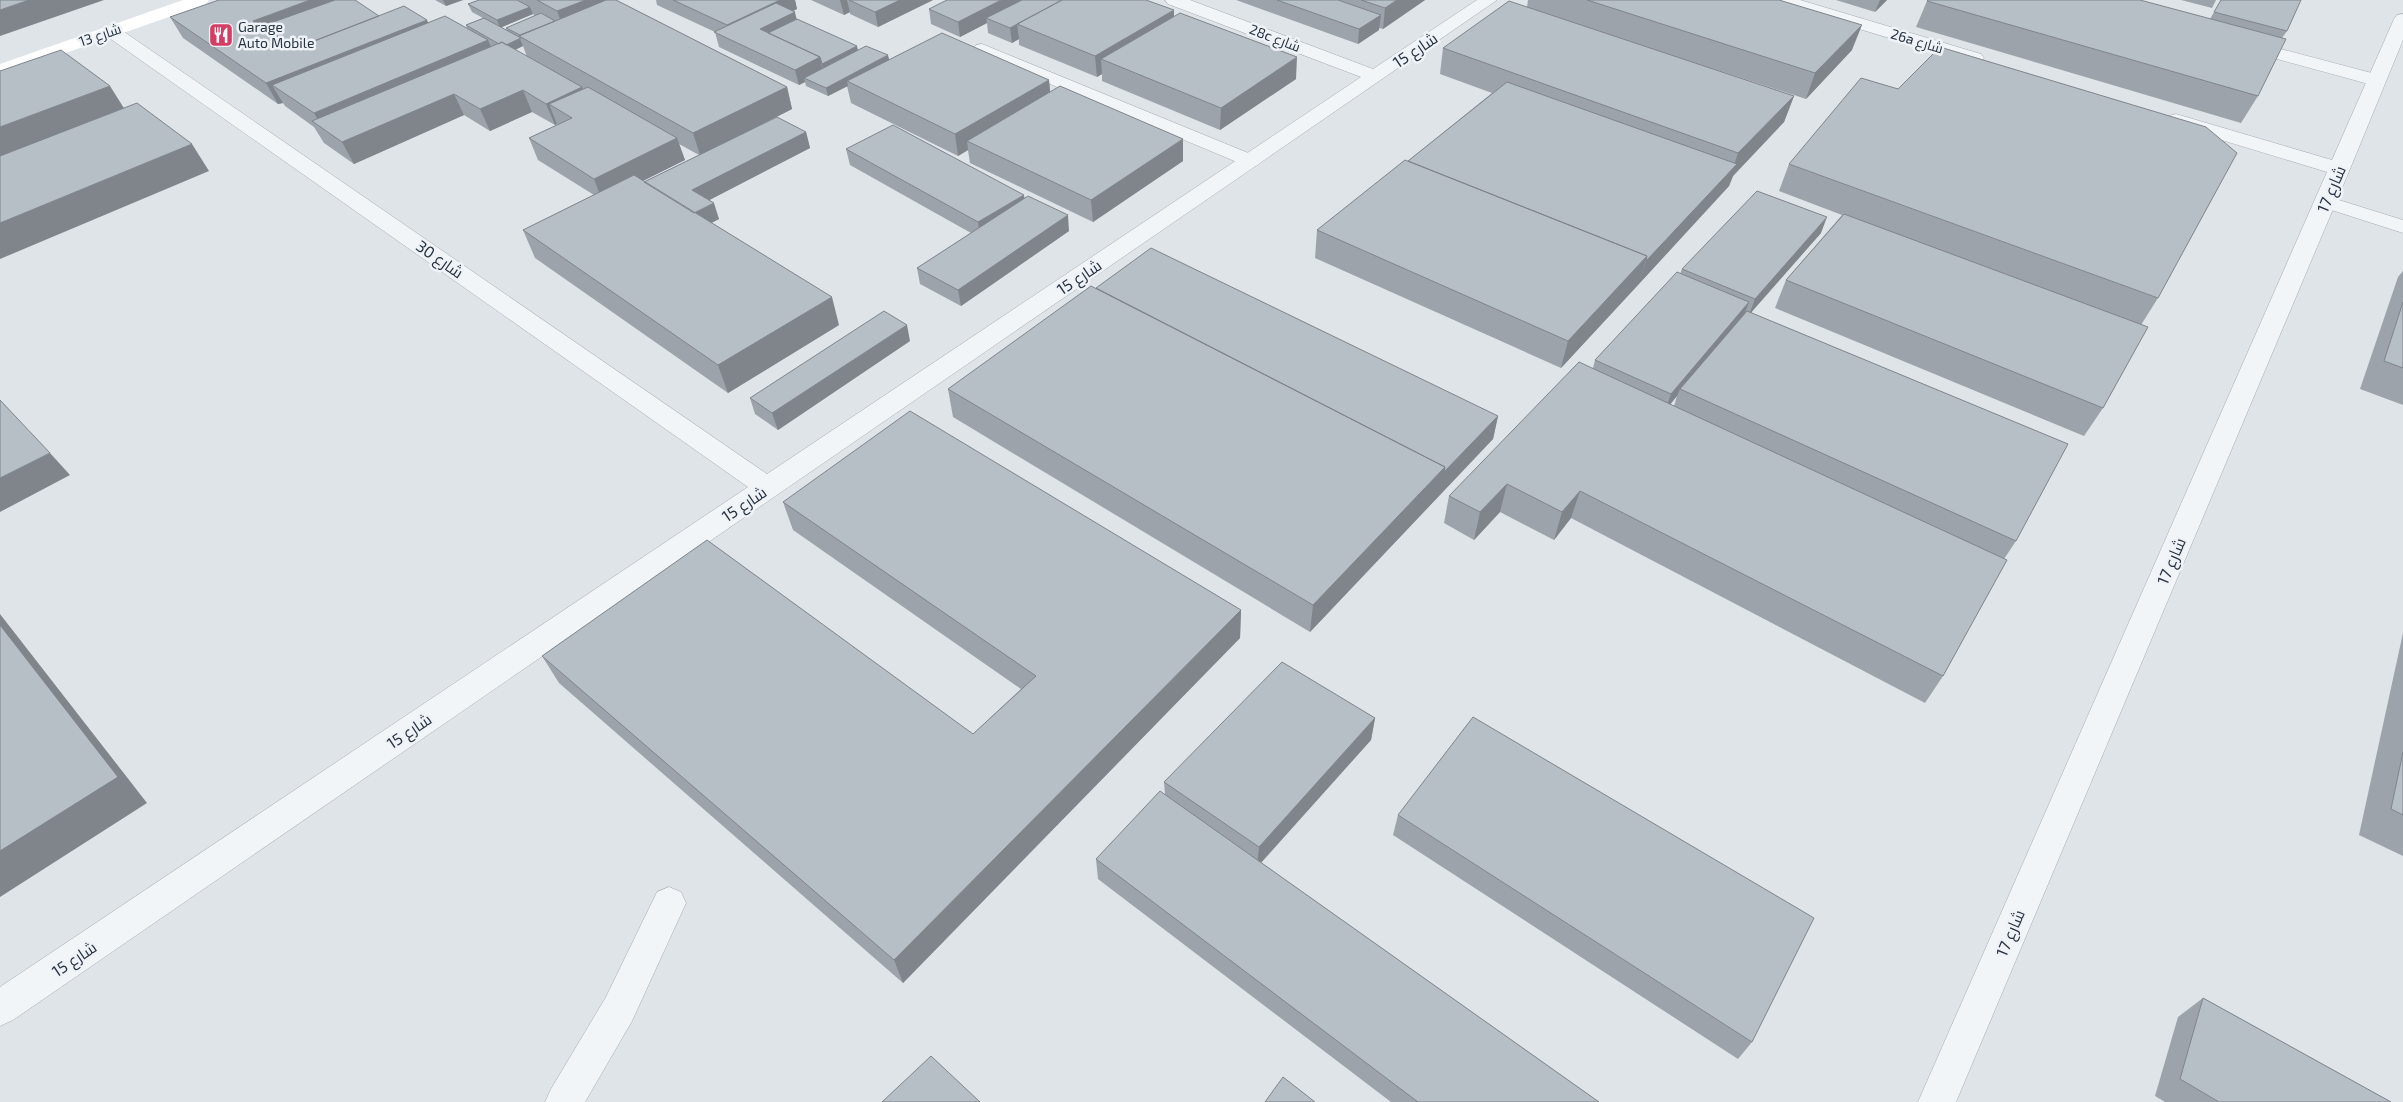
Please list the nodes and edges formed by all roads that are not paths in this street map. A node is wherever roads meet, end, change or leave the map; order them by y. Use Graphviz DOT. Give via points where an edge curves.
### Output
graph roads {
  1 [pos="200,0"];
  2 [pos="1174,0"];
  3 [pos="1488,0"];
  4 [pos="1782,0"];
  5 [pos="2403,19"];
  6 [pos="111,31"];
  7 [pos="2227,40"];
  8 [pos="982,49"];
  9 [pos="1990,63"];
  10 [pos="0,70"];
  11 [pos="1375,76"];
  12 [pos="2376,80"];
  13 [pos="2160,115"];
  14 [pos="1251,161"];
  15 [pos="2340,169"];
  16 [pos="2326,202"];
  17 [pos="2403,228"];
  18 [pos="768,488"];
  19 [pos="669,903"];
  20 [pos="0,1008"];
  21 [pos="564,1102"];
  22 [pos="1937,1102"];
  1 -- 6 [label="street, شارع 13"];
  2 -- 11 [label="street, 28c شارع"];
  3 -- 11 [label="street, شارع 15"];
  4 -- 9 [label="street, 26a شارع"];
  5 -- 12 [label="street, شارع 17"];
  6 -- 10 [label="street, شارع 13"];
  6 -- 18 [label="street, شارع 30"];
  7 -- 12 [label="street"];
  8 -- 14 [label="street"];
  11 -- 14 [label="street, شارع 15"];
  12 -- 15 [label="street, شارع 17"];
  13 -- 15 [label="street"];
  14 -- 18 [label="street, شارع 15"];
  15 -- 16 [label="street, شارع 17"];
  16 -- 17 [label="street"];
  16 -- 22 [label="street, شارع 17"];
  18 -- 20 [label="street, شارع 15"];
  19 -- 21 [label="street" via="620,1009"];
}
